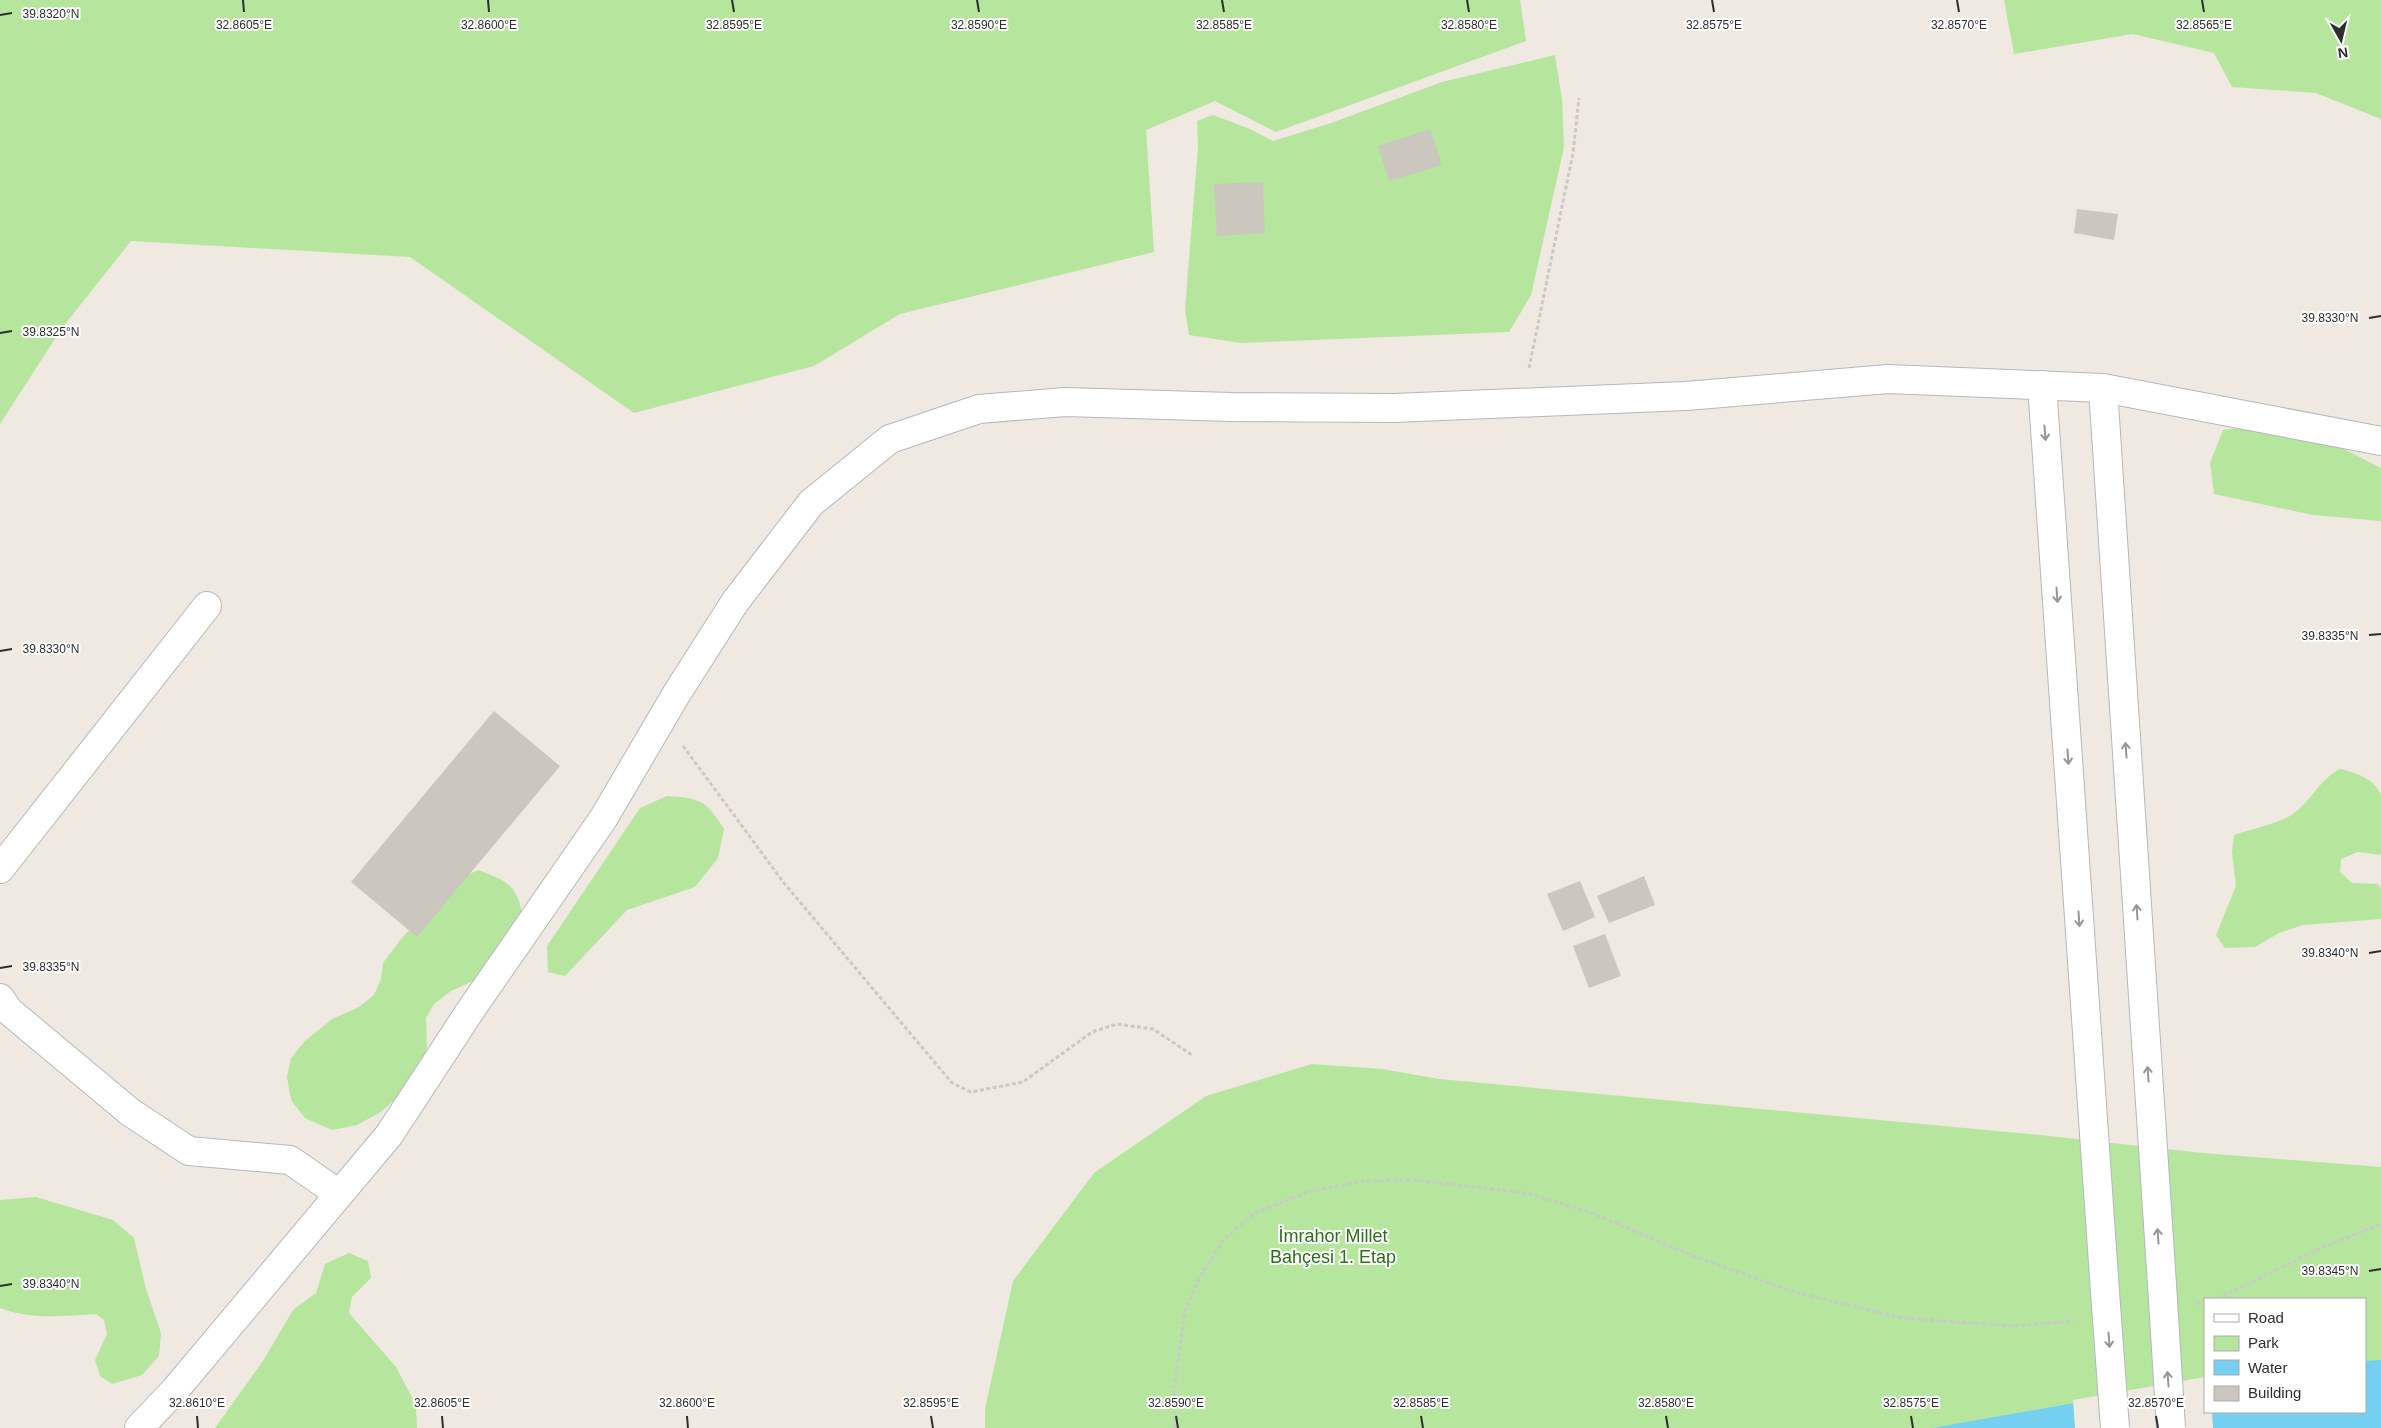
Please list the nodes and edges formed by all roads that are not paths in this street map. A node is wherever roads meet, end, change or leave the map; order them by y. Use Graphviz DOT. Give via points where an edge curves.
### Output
graph roads {
  1 [pos="2042,384"];
  2 [pos="2103,388"];
  3 [pos="2381,441"];
  4 [pos="207,606"];
  5 [pos="0,869"];
  6 [pos="0,998"];
  7 [pos="338,1194"];
  8 [pos="139,1428"];
  9 [pos="2115,1428"];
  10 [pos="2171,1428"];
  1 -- 2 [label="street"];
  1 -- 7 [label="street" via="1888,379 1686,396 1394,408 1065,402 979,409 890,439 811,503 735,602 603,819 388,1135"];
  1 -- 9 [label="street, one-way, bridge"];
  2 -- 3 [label="street"];
  10 -- 2 [label="street, one-way, bridge"];
  4 -- 5 [label="street"];
  6 -- 7 [label="street" via="9,1011 130,1112 189,1151 290,1160"];
  7 -- 8 [label="street" via="175,1390"];
}
